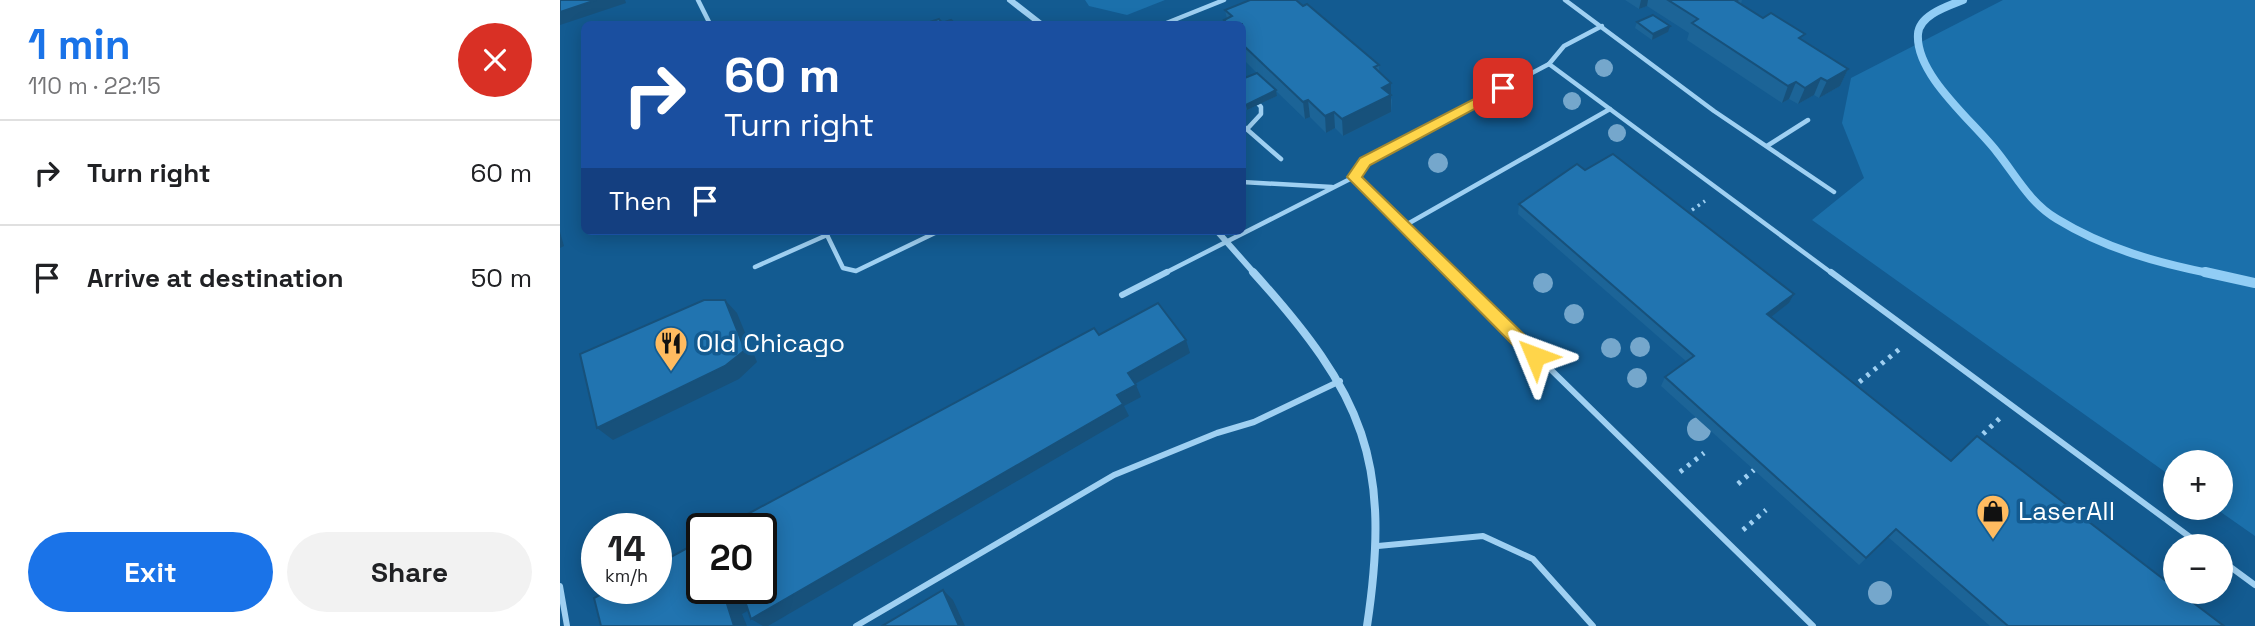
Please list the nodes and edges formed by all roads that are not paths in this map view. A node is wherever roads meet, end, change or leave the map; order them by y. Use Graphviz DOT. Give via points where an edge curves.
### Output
graph roads {
  1 [pos="698,0"];
  2 [pos="1010,0"];
  3 [pos="1224,0"];
  4 [pos="1565,0"];
  5 [pos="708,21"];
  6 [pos="1037,21"];
  7 [pos="1172,21"];
  8 [pos="1602,26"];
  9 [pos="1549,64"];
  10 [pos="1251,96"];
  11 [pos="1610,109"];
  12 [pos="1808,120"];
  13 [pos="1246,126"];
  14 [pos="1767,146"];
  15 [pos="1281,159"];
  16 [pos="1354,177"];
  17 [pos="1246,182"];
  18 [pos="1335,187"];
  19 [pos="1834,192"];
  20 [pos="1404,226"];
  21 [pos="1246,233"];
  22 [pos="825,235"];
  23 [pos="830,235"];
  24 [pos="931,235"];
  25 [pos="1220,235"];
  26 [pos="1242,235"];
  27 [pos="1227,243"];
  28 [pos="755,267"];
  29 [pos="1122,295"];
  30 [pos="1340,382"];
  31 [pos="2186,534"];
  32 [pos="1378,546"];
  33 [pos="2233,569"];
  34 [pos="2255,585"];
  35 [pos="560,586"];
  36 [pos="568,626"];
  37 [pos="856,626"];
  38 [pos="1367,626"];
  39 [pos="1593,626"];
  40 [pos="1813,626"];
  1 -- 5 [label="lane"];
  2 -- 6 [label="street"];
  3 -- 7 [label="lane"];
  4 -- 8 [label="lane"];
  8 -- 9 [label="lane" via="1564,46"];
  8 -- 14 [label="lane"];
  9 -- 11 [label="lane"];
  9 -- 16 [label="lane" via="1365,161"];
  10 -- 13 [label="lane" via="1262,111"];
  11 -- 20 [label="lane"];
  11 -- 31 [label="lane"];
  12 -- 14 [label="lane"];
  13 -- 15 [label="lane"];
  14 -- 19 [label="lane"];
  16 -- 18 [label="lane"];
  16 -- 20 [label="lane"];
  17 -- 18 [label="lane"];
  18 -- 21 [label="lane"];
  20 -- 40 [label="lane"];
  22 -- 28 [label="lane"];
  23 -- 24 [label="lane" via="843,268 856,271"];
  25 -- 27 [label="street"];
  26 -- 27 [label="lane"];
  27 -- 29 [label="lane"];
  27 -- 30 [label="street" via="1301,328"];
  30 -- 32 [label="street" via="1372,465"];
  30 -- 37 [label="lane" via="1254,422 1114,475"];
  32 -- 38 [label="street"];
  32 -- 39 [label="lane" via="1483,536 1533,559"];
  33 -- 34 [label="lane"];
  35 -- 36 [label="lane"];
}
